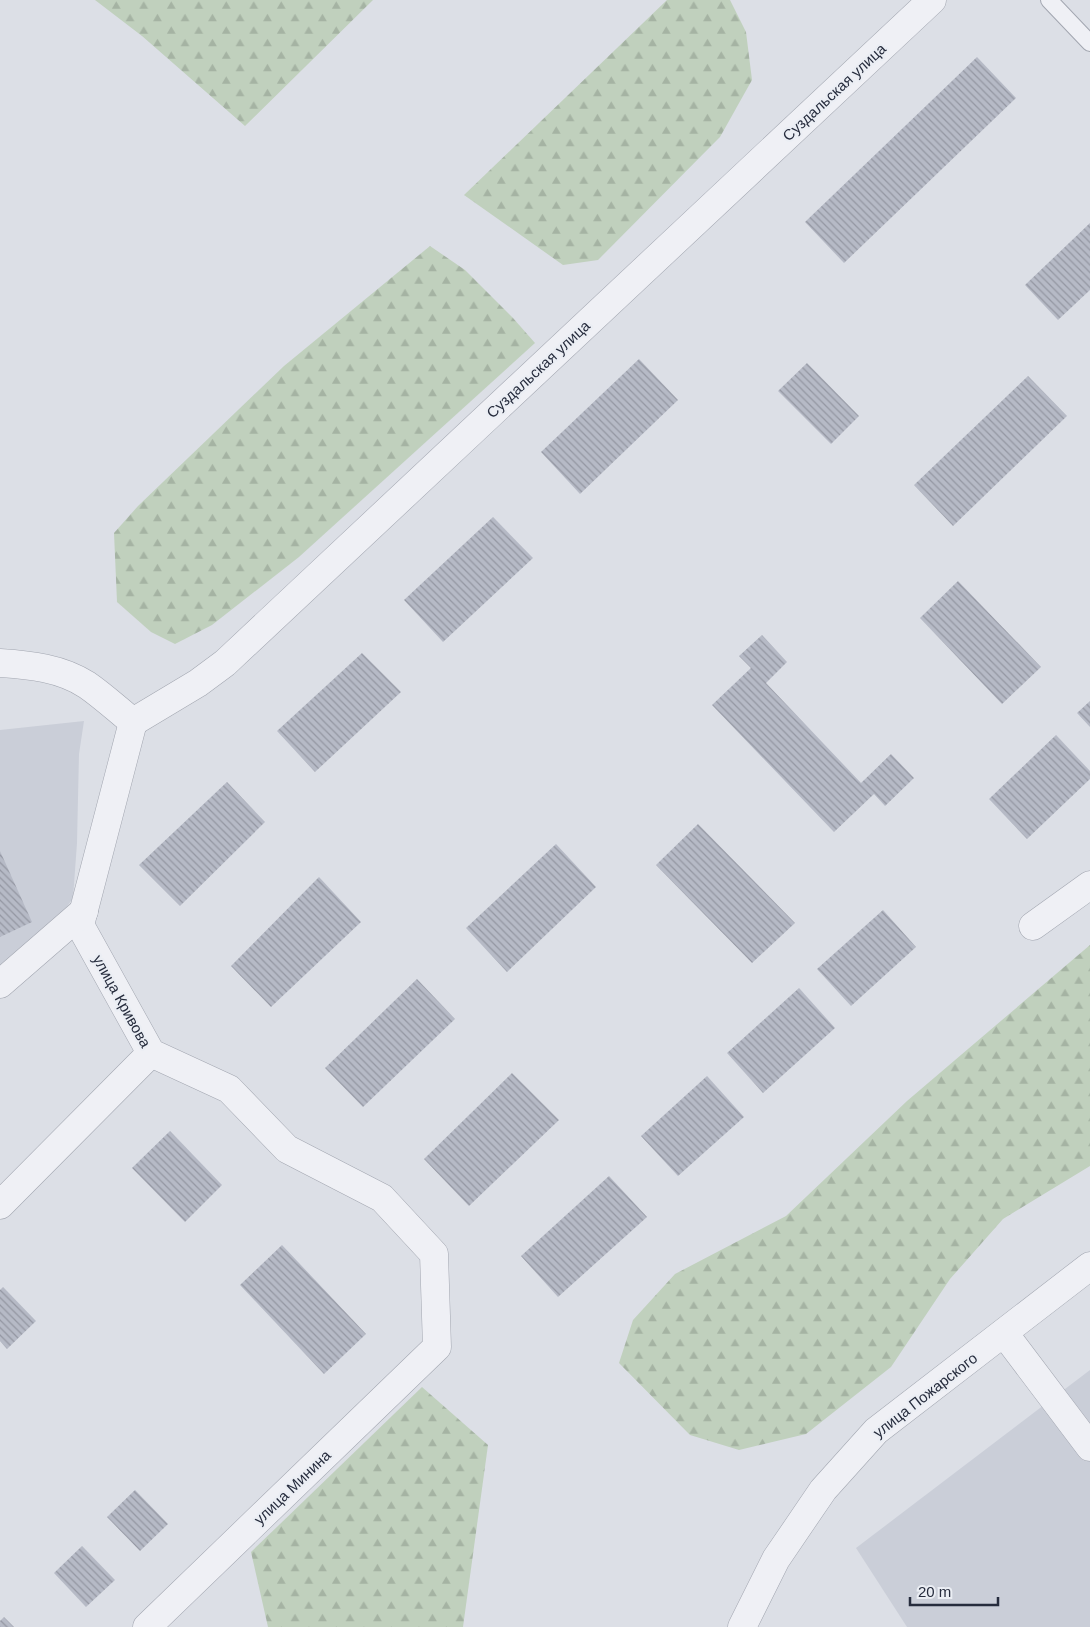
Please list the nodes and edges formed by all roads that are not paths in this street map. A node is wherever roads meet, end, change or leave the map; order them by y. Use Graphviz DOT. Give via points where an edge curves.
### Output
graph roads {
  1 [pos="932,0"];
  2 [pos="1049,0"];
  3 [pos="1090,43"];
  4 [pos="0,663"];
  5 [pos="133,722"];
  6 [pos="1090,885"];
  7 [pos="84,911"];
  8 [pos="1034,926"];
  9 [pos="0,984"];
  10 [pos="151,1053"];
  11 [pos="0,1205"];
  12 [pos="1090,1266"];
  13 [pos="1004,1333"];
  14 [pos="437,1347"];
  15 [pos="1090,1447"];
  16 [pos="147,1627"];
  17 [pos="742,1627"];
  1 -- 5 [label="street, Суздальская улица" via="224,663 198,683"];
  2 -- 3 [label="lane"];
  4 -- 5 [label="street" via="60,672 86,685"];
  5 -- 7 [label="street, улица Кривова"];
  6 -- 8 [label="street"];
  7 -- 9 [label="street"];
  7 -- 10 [label="street, улица Кривова" via="80,925"];
  10 -- 11 [label="street"];
  10 -- 14 [label="street, улица Кривова" via="229,1089 287,1149 382,1198 434,1254"];
  12 -- 13 [label="street, улица Пожарского"];
  13 -- 15 [label="street"];
  13 -- 17 [label="street, улица Пожарского" via="876,1431 823,1490 776,1559"];
  14 -- 16 [label="street, улица Минина"];
}
